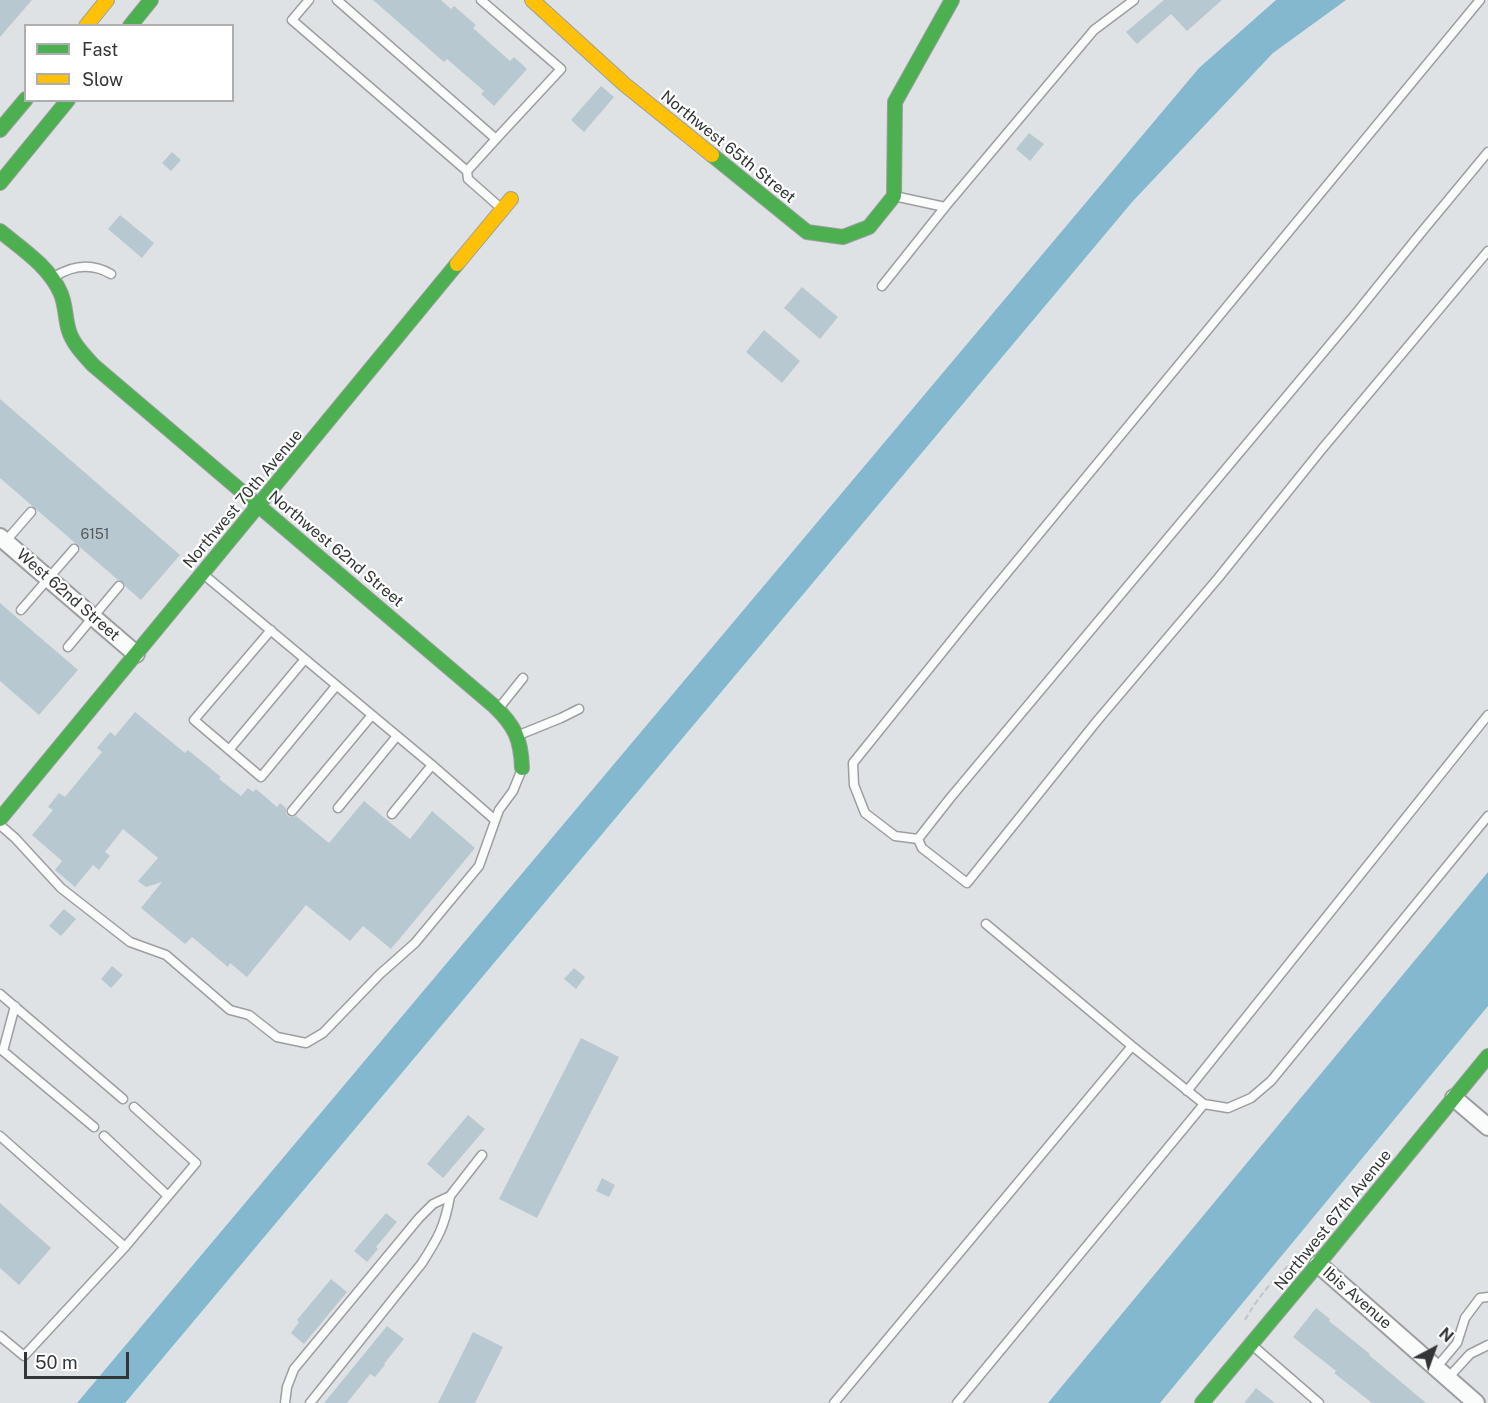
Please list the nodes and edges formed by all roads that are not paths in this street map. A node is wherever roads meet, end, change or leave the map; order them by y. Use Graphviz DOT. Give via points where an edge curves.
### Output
graph roads {
  1 [pos="152,0"];
  2 [pos="309,0"];
  3 [pos="337,0"];
  4 [pos="481,0"];
  5 [pos="532,0"];
  6 [pos="952,0"];
  7 [pos="1134,0"];
  8 [pos="1480,0"];
  9 [pos="100,5"];
  10 [pos="87,24"];
  11 [pos="132,24"];
  12 [pos="24,100"];
  13 [pos="66,102"];
  14 [pos="6,109"];
  15 [pos="0,130"];
  16 [pos="496,139"];
  17 [pos="1488,152"];
  18 [pos="467,171"];
  19 [pos="0,183"];
  20 [pos="894,196"];
  21 [pos="506,204"];
  22 [pos="945,207"];
  23 [pos="0,231"];
  24 [pos="1488,251"];
  25 [pos="111,274"];
  26 [pos="51,278"];
  27 [pos="882,286"];
  28 [pos="259,506"];
  29 [pos="31,512"];
  30 [pos="2,542"];
  31 [pos="74,549"];
  32 [pos="202,574"];
  33 [pos="48,579"];
  34 [pos="119,586"];
  35 [pos="21,610"];
  36 [pos="93,617"];
  37 [pos="271,630"];
  38 [pos="68,647"];
  39 [pos="136,654"];
  40 [pos="305,659"];
  41 [pos="524,678"];
  42 [pos="336,686"];
  43 [pos="498,709"];
  44 [pos="579,709"];
  45 [pos="372,715"];
  46 [pos="1488,715"];
  47 [pos="518,735"];
  48 [pos="397,736"];
  49 [pos="229,750"];
  50 [pos="432,765"];
  51 [pos="522,768"];
  52 [pos="338,808"];
  53 [pos="292,811"];
  54 [pos="392,814"];
  55 [pos="1488,816"];
  56 [pos="0,819"];
  57 [pos="495,820"];
  58 [pos="0,825"];
  59 [pos="918,839"];
  60 [pos="986,924"];
  61 [pos="0,994"];
  62 [pos="15,1006"];
  63 [pos="1132,1046"];
  64 [pos="2,1053"];
  65 [pos="1488,1056"];
  66 [pos="1187,1091"];
  67 [pos="1454,1098"];
  68 [pos="123,1099"];
  69 [pos="1204,1104"];
  70 [pos="134,1107"];
  71 [pos="94,1127"];
  72 [pos="1488,1127"];
  73 [pos="0,1136"];
  74 [pos="104,1136"];
  75 [pos="482,1155"];
  76 [pos="168,1196"];
  77 [pos="450,1196"];
  78 [pos="125,1247"];
  79 [pos="1318,1264"];
  80 [pos="1488,1297"];
  81 [pos="0,1335"];
  82 [pos="1251,1344"];
  83 [pos="1488,1345"];
  84 [pos="1442,1373"];
  85 [pos="285,1403"];
  86 [pos="310,1403"];
  87 [pos="834,1403"];
  88 [pos="957,1403"];
  89 [pos="1202,1403"];
  90 [pos="1319,1403"];
  91 [pos="1476,1403"];
  1 -- 11 [label="street"];
  2 -- 18 [label="lane" via="292,21"];
  3 -- 16 [label="lane"];
  4 -- 16 [label="lane" via="561,69"];
  5 -- 20 [label="street, Northwest 65th Street" via="624,84 807,232 843,237 869,227"];
  6 -- 20 [label="street" via="896,102"];
  7 -- 22 [label="lane" via="1094,30"];
  8 -- 59 [label="lane" via="853,763 854,785 865,813 895,836"];
  9 -- 10 [label="street"];
  12 -- 14 [label="street"];
  13 -- 19 [label="street"];
  14 -- 15 [label="street"];
  16 -- 18 [label="lane"];
  17 -- 59 [label="lane"];
  18 -- 21 [label="lane" via="468,179"];
  20 -- 22 [label="lane"];
  21 -- 28 [label="street, Northwest 70th Avenue"];
  22 -- 27 [label="lane"];
  23 -- 26 [label="street, Northwest 62nd Street"];
  24 -- 59 [label="lane" via="967,883 922,848"];
  25 -- 26 [label="lane" via="87,266"];
  26 -- 28 [label="street, Northwest 62nd Street" via="60,291 70,332 93,365"];
  28 -- 32 [label="street, Northwest 70th Avenue"];
  28 -- 43 [label="street, Northwest 62nd Street"];
  29 -- 30 [label="lane"];
  30 -- 33 [label="street, West 62nd Street"];
  31 -- 33 [label="lane"];
  32 -- 37 [label="lane"];
  32 -- 39 [label="street, Northwest 70th Avenue"];
  33 -- 35 [label="lane"];
  33 -- 36 [label="street, West 62nd Street"];
  34 -- 36 [label="lane"];
  36 -- 38 [label="lane"];
  36 -- 39 [label="street, West 62nd Street"];
  37 -- 40 [label="lane"];
  37 -- 49 [label="lane" via="194,720"];
  39 -- 56 [label="street, Northwest 70th Avenue"];
  40 -- 42 [label="lane"];
  40 -- 49 [label="lane"];
  41 -- 43 [label="lane"];
  42 -- 45 [label="lane"];
  42 -- 49 [label="lane" via="261,777"];
  43 -- 47 [label="street, Northwest 62nd Street"];
  44 -- 47 [label="lane"];
  45 -- 48 [label="lane"];
  45 -- 53 [label="lane"];
  46 -- 66 [label="lane"];
  47 -- 51 [label="street, Northwest 62nd Street"];
  48 -- 50 [label="lane"];
  48 -- 52 [label="lane"];
  50 -- 54 [label="lane"];
  50 -- 57 [label="lane"];
  51 -- 57 [label="lane"];
  55 -- 69 [label="lane" via="1271,1081 1251,1098 1228,1108"];
  57 -- 58 [label="lane" via="479,866 415,943 322,1033 306,1043 277,1037 249,1015 230,1010 166,956 130,942 61,888"];
  60 -- 63 [label="lane"];
  61 -- 62 [label="lane"];
  62 -- 64 [label="lane"];
  62 -- 68 [label="lane"];
  63 -- 66 [label="lane"];
  63 -- 87 [label="lane"];
  64 -- 71 [label="lane"];
  65 -- 67 [label="street, Northwest 67th Avenue"];
  66 -- 69 [label="lane"];
  67 -- 72 [label="street"];
  67 -- 79 [label="street, Northwest 67th Avenue"];
  69 -- 88 [label="lane"];
  70 -- 76 [label="lane" via="196,1163"];
  73 -- 78 [label="lane"];
  74 -- 76 [label="lane"];
  75 -- 77 [label="lane"];
  76 -- 78 [label="lane"];
  77 -- 85 [label="lane" via="419,1218 294,1369"];
  77 -- 86 [label="lane" via="438,1239 422,1263"];
  78 -- 81 [label="lane" via="24,1356"];
  79 -- 82 [label="street, Northwest 67th Avenue"];
  79 -- 84 [label="street, Ibis Avenue"];
  80 -- 84 [label="lane" via="1480,1298 1465,1318"];
  82 -- 89 [label="street, Northwest 67th Avenue"];
  82 -- 90 [label="lane"];
  83 -- 84 [label="lane"];
  84 -- 91 [label="street, Ibis Avenue"];
}
